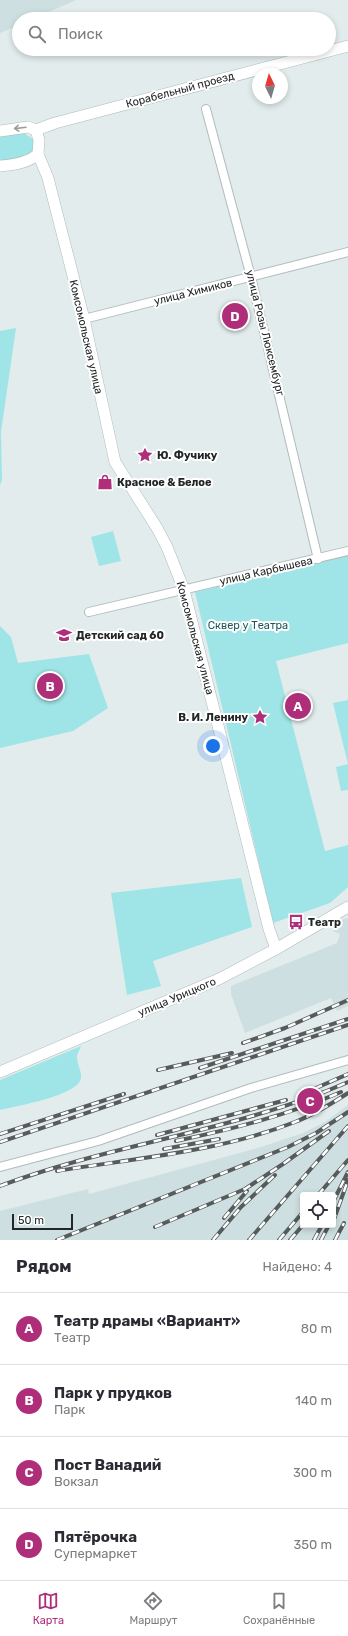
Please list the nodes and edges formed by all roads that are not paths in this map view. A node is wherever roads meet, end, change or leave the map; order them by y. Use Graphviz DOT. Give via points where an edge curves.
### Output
graph roads {
  1 [pos="348,46"];
  2 [pos="336,49"];
  3 [pos="310,56"];
  4 [pos="206,109"];
  5 [pos="36,130"];
  6 [pos="0,131"];
  7 [pos="38,154"];
  8 [pos="0,166"];
  9 [pos="348,252"];
  10 [pos="251,277"];
  11 [pos="84,319"];
  12 [pos="348,551"];
  13 [pos="318,559"];
  14 [pos="184,590"];
  15 [pos="89,612"];
  16 [pos="348,907"];
  17 [pos="276,949"];
  18 [pos="348,1060"];
  19 [pos="0,1072"];
  20 [pos="0,1167"];
  1 -- 2 [label="street, Корабельный проезд"];
  3 -- 5 [label="street, Корабельный проезд"];
  4 -- 10 [label="street, улица Розы Люксембург"];
  5 -- 6 [label="street, one-way" via="28,127"];
  5 -- 7 [label="street, Комсомольская улица"];
  7 -- 8 [label="street" via="26,161"];
  7 -- 11 [label="street, Комсомольская улица" via="48,178"];
  9 -- 10 [label="street, улица Химиков"];
  10 -- 11 [label="street, улица Химиков"];
  10 -- 13 [label="street, улица Розы Люксембург"];
  11 -- 14 [label="street, Комсомольская улица" via="115,462 157,528"];
  12 -- 13 [label="street, улица Карбышева"];
  13 -- 14 [label="street, улица Карбышева"];
  14 -- 15 [label="street, улица Карбышева"];
  14 -- 17 [label="street, Комсомольская улица"];
  16 -- 17 [label="street, улица Урицкого"];
  17 -- 19 [label="street, улица Урицкого" via="219,979"];
  18 -- 20 [label="street" via="251,1088 98,1141"];
}
